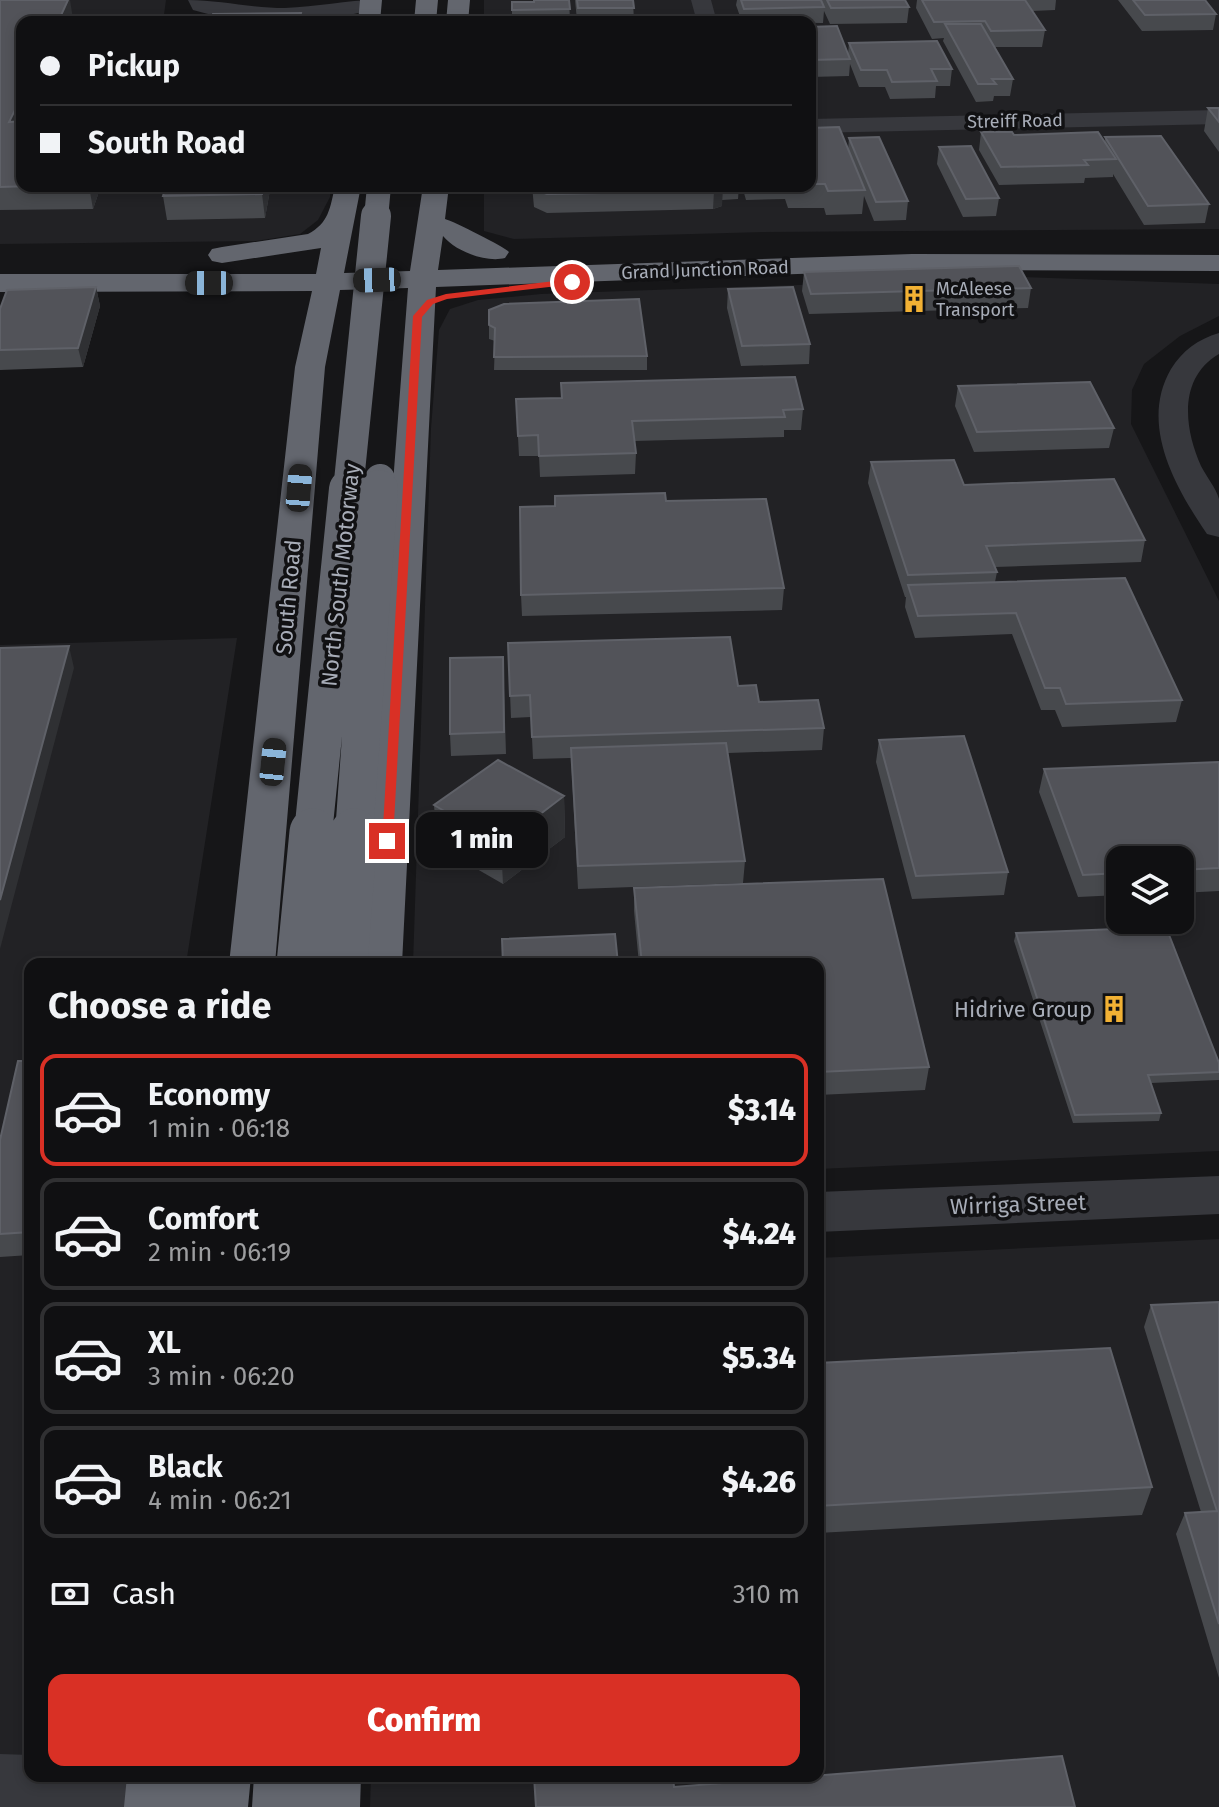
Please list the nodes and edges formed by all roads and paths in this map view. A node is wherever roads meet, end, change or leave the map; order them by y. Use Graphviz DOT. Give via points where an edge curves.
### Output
graph roads {
  1 [pos="198,0"];
  2 [pos="370,12"];
  3 [pos="1219,117"];
  4 [pos="816,126"];
  5 [pos="347,192"];
  6 [pos="378,192"];
  7 [pos="408,192"];
  8 [pos="435,192"];
  9 [pos="344,215"];
  10 [pos="431,223"];
  11 [pos="1219,243"];
  12 [pos="495,252"];
  13 [pos="193,255"];
  14 [pos="222,255"];
  15 [pos="1219,263"];
  16 [pos="426,266"];
  17 [pos="331,268"];
  18 [pos="615,274"];
  19 [pos="0,283"];
  20 [pos="267,283"];
  21 [pos="418,316"];
  22 [pos="320,323"];
  23 [pos="1219,342"];
  24 [pos="310,367"];
  25 [pos="1219,527"];
  26 [pos="253,958"];
  27 [pos="301,958"];
  28 [pos="344,958"];
  29 [pos="379,958"];
  30 [pos="1219,1195"];
  31 [pos="824,1212"];
  32 [pos="287,1782"];
  33 [pos="328,1782"];
  34 [pos="0,1786"];
  35 [pos="182,1791"];
  36 [pos="285,1807"];
  37 [pos="327,1807"];
  1 -- 2 [label="street" via="212,12 229,14"];
  3 -- 4 [label="street, Streiff Road"];
  5 -- 9 [label="highway, South Road"];
  6 -- 27 [label="highway, North South Motorway, bridge"];
  7 -- 28 [label="highway, North South Motorway, bridge" via="376,515"];
  8 -- 10 [label="highway"];
  9 -- 14 [label="highway" via="315,241"];
  9 -- 17 [label="highway, South Road"];
  10 -- 12 [label="highway"];
  10 -- 16 [label="highway"];
  11 -- 12 [label="highway, Grand Junction Road"];
  12 -- 16 [label="highway, Grand Junction Road"];
  13 -- 14 [label="highway, Grand Junction Road"];
  14 -- 17 [label="highway, Grand Junction Road"];
  15 -- 18 [label="highway, Grand Junction Road" via="912,262"];
  16 -- 17 [label="highway, Grand Junction Road"];
  16 -- 18 [label="highway, Grand Junction Road"];
  16 -- 21 [label="highway"];
  17 -- 20 [label="highway, Grand Junction Road"];
  17 -- 22 [label="highway, South Road"];
  18 -- 21 [label="highway" via="446,297 430,302"];
  19 -- 20 [label="highway, Grand Junction Road"];
  20 -- 24 [label="highway" via="288,292 297,305 299,344"];
  21 -- 22 [label="highway" via="385,305 358,307"];
  21 -- 29 [label="highway"];
  22 -- 24 [label="highway, South Road"];
  23 -- 25 [label="street" via="1190,361 1171,398 1173,443"];
  24 -- 26 [label="highway, South Road"];
  30 -- 31 [label="street, Wirriga Street"];
  32 -- 36 [label="highway"];
  33 -- 37 [label="highway"];
  34 -- 35 [label="street"];
}
